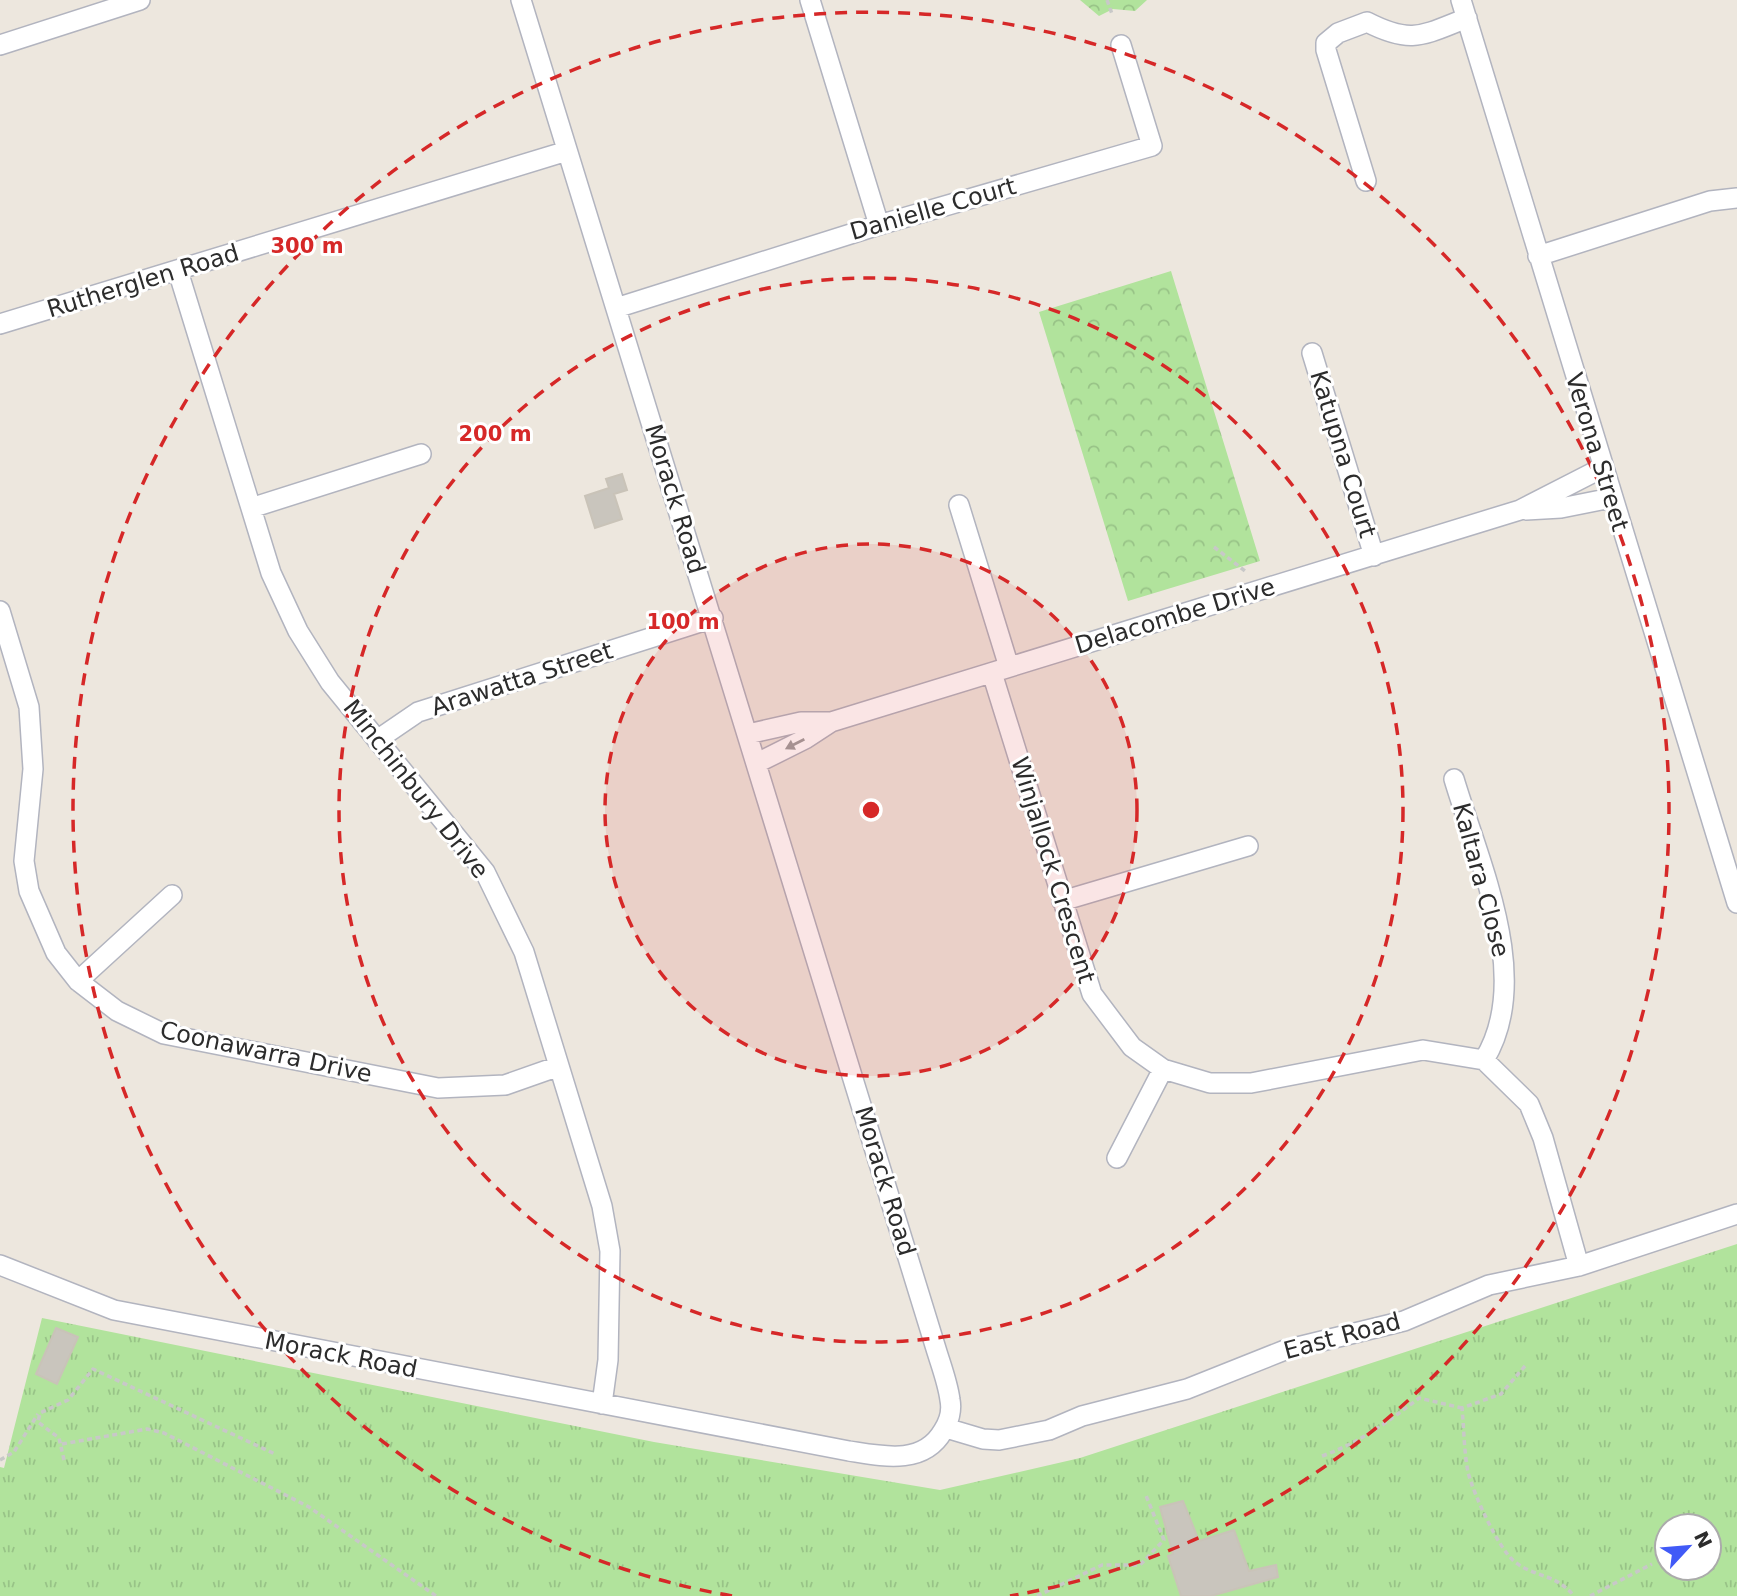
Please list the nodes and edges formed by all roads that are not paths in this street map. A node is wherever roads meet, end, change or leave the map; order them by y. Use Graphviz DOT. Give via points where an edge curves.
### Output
graph roads {
  1 [pos="140,0"];
  2 [pos="521,0"];
  3 [pos="810,0"];
  4 [pos="1464,9"];
  5 [pos="0,45"];
  6 [pos="1121,45"];
  7 [pos="567,151"];
  8 [pos="1366,181"];
  9 [pos="1737,198"];
  10 [pos="879,225"];
  11 [pos="1538,256"];
  12 [pos="178,271"];
  13 [pos="616,308"];
  14 [pos="0,324"];
  15 [pos="1312,353"];
  16 [pos="422,454"];
  17 [pos="1602,468"];
  18 [pos="1611,498"];
  19 [pos="959,505"];
  20 [pos="251,508"];
  21 [pos="1520,510"];
  22 [pos="1374,556"];
  23 [pos="0,611"];
  24 [pos="713,618"];
  25 [pos="1000,670"];
  26 [pos="831,722"];
  27 [pos="748,734"];
  28 [pos="377,740"];
  29 [pos="757,763"];
  30 [pos="1454,779"];
  31 [pos="1248,846"];
  32 [pos="172,895"];
  33 [pos="1062,901"];
  34 [pos="1737,903"];
  35 [pos="78,981"];
  36 [pos="1484,1060"];
  37 [pos="559,1066"];
  38 [pos="1163,1069"];
  39 [pos="1117,1158"];
  40 [pos="1737,1214"];
  41 [pos="0,1265"];
  42 [pos="1579,1266"];
  43 [pos="601,1404"];
  44 [pos="946,1428"];
  1 -- 5 [label="street"];
  2 -- 7 [label="street, Morack Road"];
  3 -- 10 [label="street"];
  4 -- 8 [label="street" via="1415,38 1367,22 1326,43"];
  4 -- 11 [label="street, Verona Street"];
  6 -- 10 [label="street, Danielle Court" via="1152,146"];
  7 -- 12 [label="street, Rutherglen Road"];
  7 -- 13 [label="street, Morack Road"];
  9 -- 11 [label="street" via="1710,201"];
  10 -- 13 [label="street, Danielle Court"];
  11 -- 17 [label="street, Verona Street"];
  12 -- 14 [label="street, Rutherglen Road"];
  12 -- 20 [label="street, Minchinbury Drive"];
  13 -- 24 [label="street, Morack Road"];
  15 -- 22 [label="street, Katupna Court"];
  16 -- 20 [label="street"];
  17 -- 18 [label="street, Verona Street"];
  17 -- 21 [label="street, Delacombe Drive"];
  18 -- 21 [label="street, Delacombe Drive" via="1560,509"];
  18 -- 34 [label="street, Verona Street"];
  19 -- 25 [label="street, Winjallock Crescent"];
  20 -- 28 [label="street, Minchinbury Drive" via="271,573 298,631 330,682"];
  21 -- 22 [label="street, Delacombe Drive"];
  22 -- 25 [label="street, Delacombe Drive"];
  23 -- 35 [label="street, Coonawarra Drive" via="29,708 33,769 24,862 29,891 55,953"];
  24 -- 27 [label="street, Morack Road"];
  24 -- 28 [label="street, Arawatta Street" via="418,712"];
  25 -- 26 [label="street, Delacombe Drive"];
  25 -- 33 [label="street, Winjallock Crescent"];
  26 -- 27 [label="street, Delacombe Drive" via="801,722"];
  26 -- 29 [label="street, Delacombe Drive, one-way"];
  27 -- 29 [label="street, Morack Road"];
  28 -- 37 [label="street, Minchinbury Drive" via="485,872 524,953"];
  29 -- 44 [label="street, Morack Road" via="948,1392 951,1408"];
  30 -- 36 [label="street, Kaltara Close" via="1505,949 1505,1000 1492,1048"];
  31 -- 33 [label="street"];
  32 -- 35 [label="street"];
  33 -- 38 [label="street, Winjallock Crescent" via="1092,995 1132,1047"];
  35 -- 37 [label="street, Coonawarra Drive" via="117,1011 164,1034 438,1088 505,1085"];
  36 -- 38 [label="street, Winjallock Crescent" via="1423,1050 1251,1083 1210,1083"];
  36 -- 42 [label="street" via="1529,1104"];
  37 -- 43 [label="street, Minchinbury Drive" via="602,1206 611,1251 608,1360"];
  38 -- 39 [label="street"];
  40 -- 42 [label="street, East Road"];
  41 -- 43 [label="street, Morack Road" via="114,1310"];
  42 -- 44 [label="street, East Road" via="1489,1285 1404,1321 1285,1350 1187,1389 1015,1439 983,1439"];
  43 -- 44 [label="street, Morack Road" via="882,1456 922,1451"];
}
